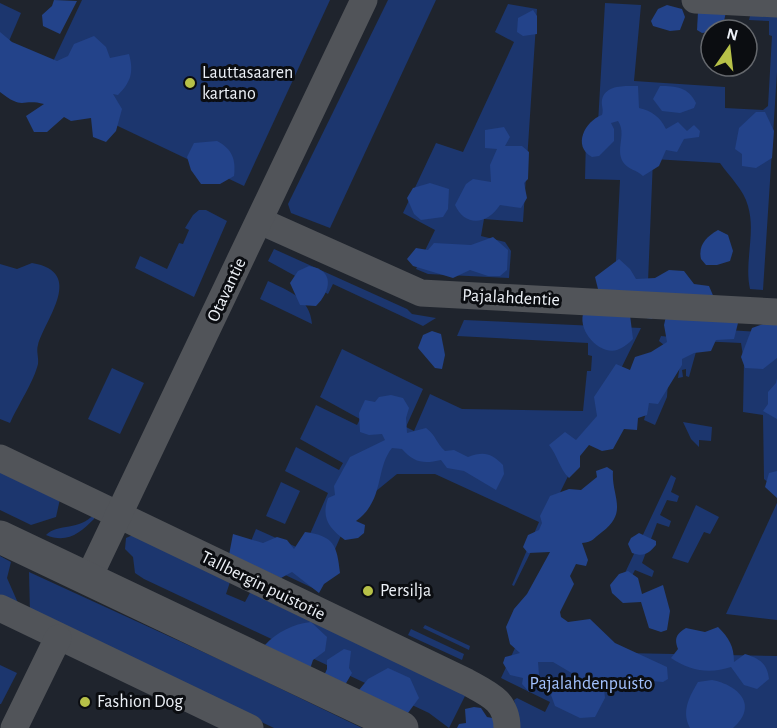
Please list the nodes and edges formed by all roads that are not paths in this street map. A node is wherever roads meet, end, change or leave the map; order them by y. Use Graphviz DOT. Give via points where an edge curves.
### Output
graph roads {
  1 [pos="364,0"];
  2 [pos="695,0"];
  3 [pos="777,4"];
  4 [pos="260,221"];
  5 [pos="777,312"];
  6 [pos="0,458"];
  7 [pos="120,515"];
  8 [pos="0,537"];
  9 [pos="88,579"];
  10 [pos="0,608"];
  11 [pos="58,638"];
  12 [pos="14,728"];
  13 [pos="250,728"];
  14 [pos="402,728"];
  15 [pos="507,728"];
  1 -- 4 [label="street, Otavantie"];
  2 -- 3 [label="street"];
  4 -- 5 [label="street, Pajalahdentie" via="421,293"];
  4 -- 7 [label="street, Otavantie"];
  6 -- 7 [label="street, Tallbergin puistotie"];
  7 -- 9 [label="street, Otavantie"];
  7 -- 15 [label="street, Tallbergin puistotie" via="500,700"];
  8 -- 9 [label="street"];
  9 -- 14 [label="street"];
  10 -- 11 [label="street"];
  11 -- 12 [label="street"];
  11 -- 13 [label="street"];
}
